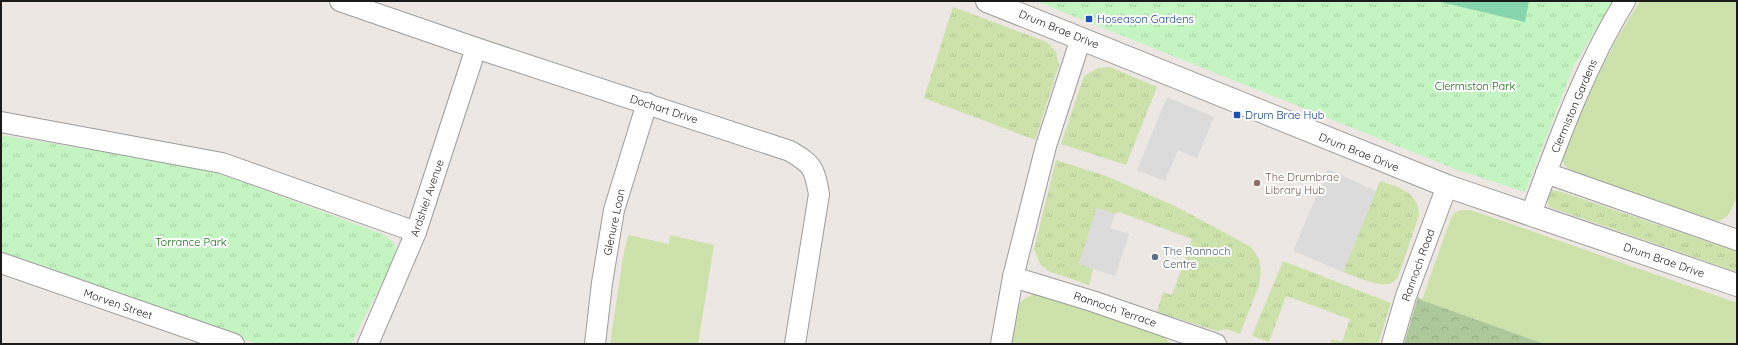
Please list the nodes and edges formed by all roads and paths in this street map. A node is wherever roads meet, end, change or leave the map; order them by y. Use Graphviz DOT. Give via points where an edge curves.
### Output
graph roads {
  1 [pos="340,1"];
  2 [pos="986,1"];
  3 [pos="1624,1"];
  4 [pos="1081,38"];
  5 [pos="476,48"];
  6 [pos="647,103"];
  7 [pos="1,122"];
  8 [pos="1546,173"];
  9 [pos="1446,186"];
  10 [pos="1531,214"];
  11 [pos="416,232"];
  12 [pos="1736,236"];
  13 [pos="1,263"];
  14 [pos="1013,277"];
  15 [pos="1737,285"];
  16 [pos="1195,341"];
  17 [pos="234,344"];
  18 [pos="368,344"];
  19 [pos="595,344"];
  20 [pos="795,344"];
  21 [pos="1001,344"];
  22 [pos="1216,344"];
  23 [pos="1392,344"];
  1 -- 5 [label="street, Dochart Drive"];
  2 -- 4 [label="street, Drum Brae Drive"];
  3 -- 8 [label="street, Clermiston Gardens" via="1605,33"];
  4 -- 9 [label="street, Drum Brae Drive"];
  4 -- 14 [label="street" via="1046,146"];
  5 -- 6 [label="street, Dochart Drive"];
  5 -- 11 [label="street, Ardshiel Avenue"];
  6 -- 19 [label="street, Glenure Loan" via="614,210"];
  6 -- 20 [label="street, Dochart Drive" via="790,151 808,162 816,177 819,194"];
  7 -- 11 [label="street" via="222,163"];
  8 -- 10 [label="street, Clermiston Gardens"];
  8 -- 12 [label="street"];
  9 -- 10 [label="street, Drum Brae Drive"];
  9 -- 23 [label="street, Rannoch Road" via="1406,296"];
  10 -- 15 [label="street, Drum Brae Drive"];
  11 -- 18 [label="street, Ardshiel Avenue"];
  13 -- 17 [label="street, Morven Street"];
  14 -- 16 [label="street, Rannoch Terrace" via="1092,301"];
  14 -- 21 [label="street"];
  16 -- 22 [label="street, Rannoch Terrace"];
}
